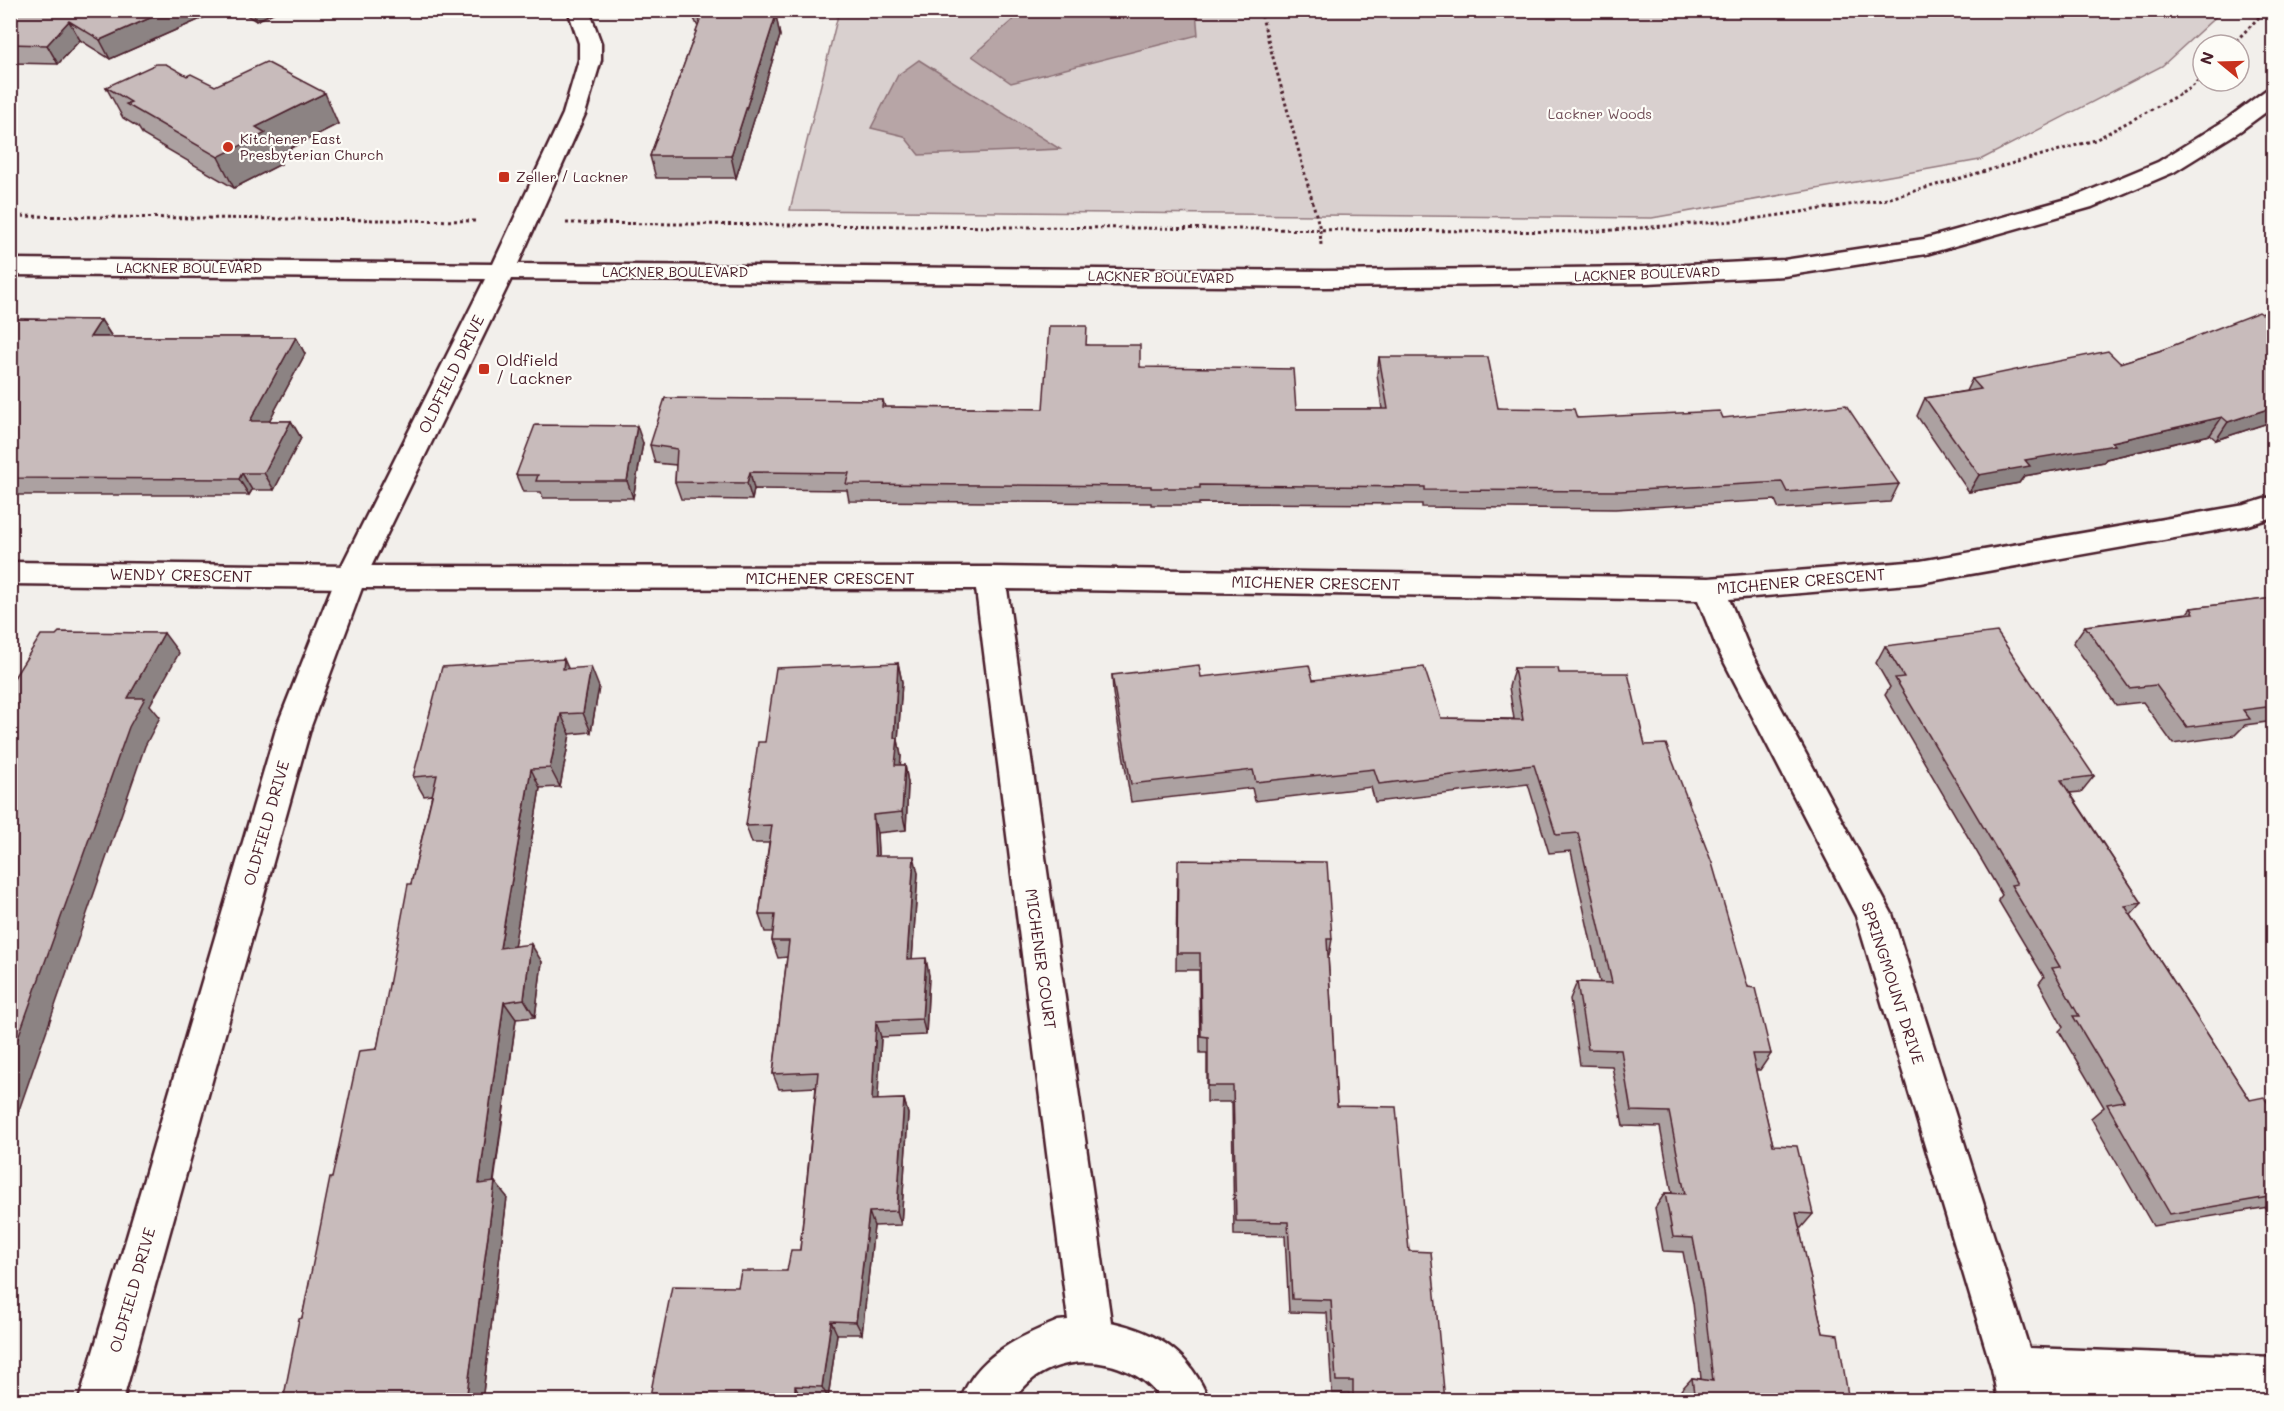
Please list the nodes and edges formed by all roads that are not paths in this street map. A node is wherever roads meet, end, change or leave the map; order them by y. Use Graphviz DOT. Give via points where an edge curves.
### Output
graph roads {
  1 [pos="579,10"];
  2 [pos="2274,94"];
  3 [pos="10,267"];
  4 [pos="502,271"];
  5 [pos="2274,506"];
  6 [pos="10,573"];
  7 [pos="351,577"];
  8 [pos="990,578"];
  9 [pos="1709,589"];
  10 [pos="1092,1340"];
  11 [pos="2274,1378"];
  12 [pos="2017,1385"];
  13 [pos="100,1401"];
  14 [pos="983,1401"];
  15 [pos="1187,1401"];
  1 -- 4 [label="street, OLDFIELD DRIVE" via="590,43 582,92"];
  2 -- 4 [label="street, LACKNER BOULEVARD" via="2232,126 2156,171 2083,202 1926,246 1784,268 1647,275 1324,279"];
  3 -- 4 [label="street, LACKNER BOULEVARD"];
  4 -- 7 [label="street, OLDFIELD DRIVE"];
  5 -- 9 [label="street, MICHENER CRESCENT" via="2248,515 1920,572"];
  6 -- 7 [label="street, WENDY CRESCENT"];
  7 -- 8 [label="street, MICHENER CRESCENT"];
  7 -- 13 [label="street, OLDFIELD DRIVE" via="294,726"];
  8 -- 9 [label="street, MICHENER CRESCENT"];
  8 -- 10 [label="street, MICHENER COURT"];
  9 -- 12 [label="street, SPRINGMOUNT DRIVE" via="1733,648 1874,914"];
  10 -- 14 [label="street" via="1058,1343 1019,1362"];
  10 -- 15 [label="street" via="1134,1349 1169,1372"];
  11 -- 12 [label="street" via="2118,1375"];
}
